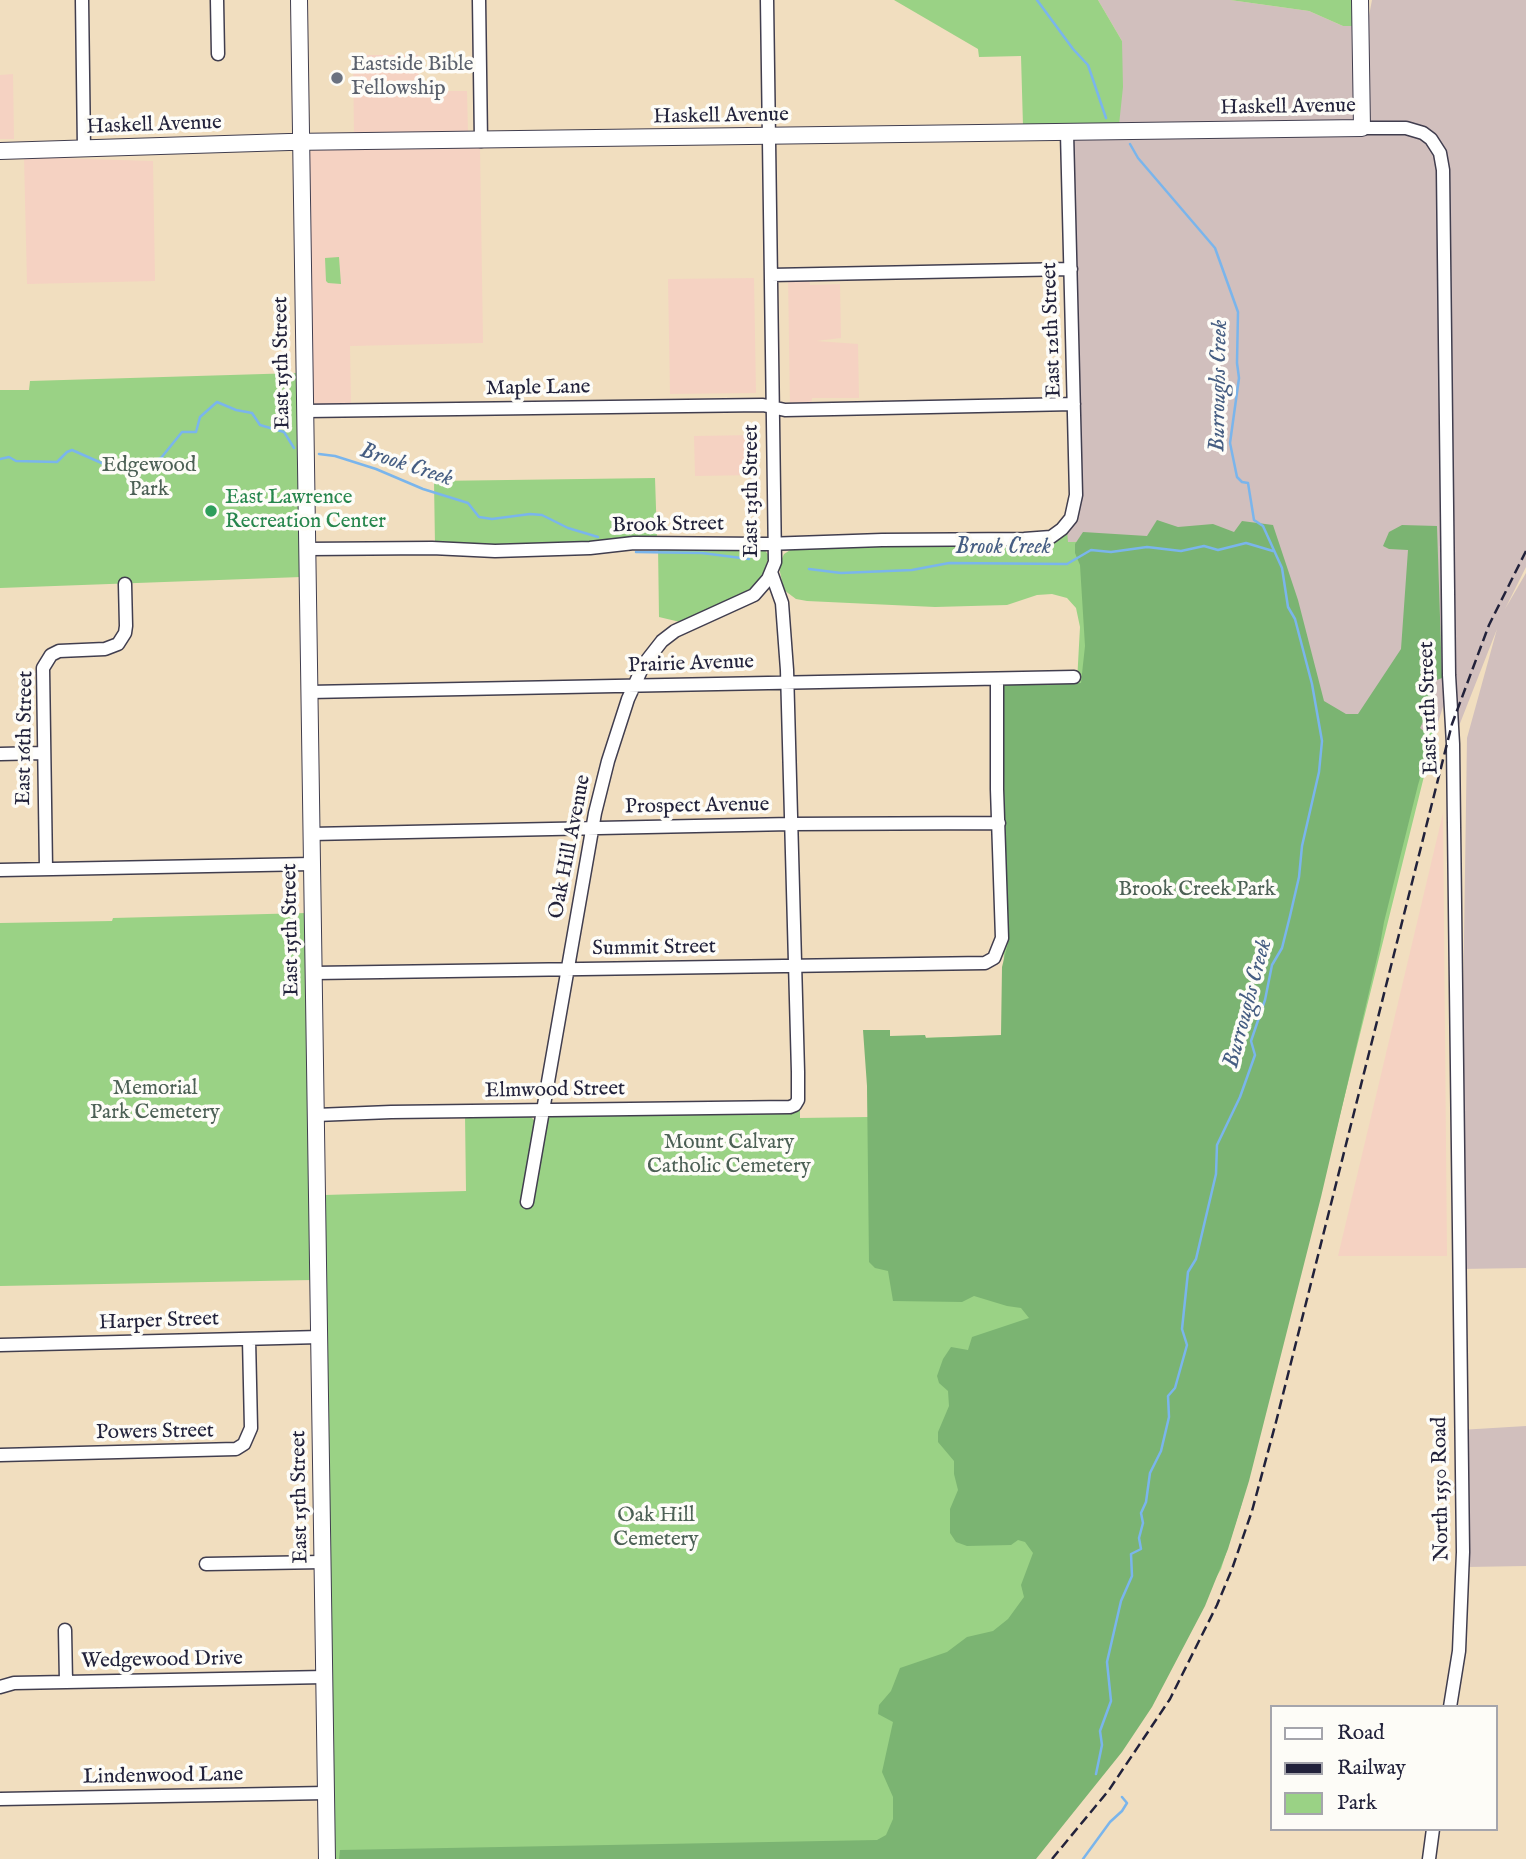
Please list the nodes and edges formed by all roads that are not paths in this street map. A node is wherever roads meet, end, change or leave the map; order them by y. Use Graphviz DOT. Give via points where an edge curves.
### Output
graph roads {
  1 [pos="82,0"];
  2 [pos="217,0"];
  3 [pos="299,0"];
  4 [pos="479,0"];
  5 [pos="767,0"];
  6 [pos="1360,0"];
  7 [pos="218,54"];
  8 [pos="1362,128"];
  9 [pos="1067,133"];
  10 [pos="769,137"];
  11 [pos="481,141"];
  12 [pos="301,142"];
  13 [pos="1436,146"];
  14 [pos="84,149"];
  15 [pos="0,151"];
  16 [pos="1071,269"];
  17 [pos="771,275"];
  18 [pos="1074,404"];
  19 [pos="772,407"];
  20 [pos="305,411"];
  21 [pos="1067,524"];
  22 [pos="775,544"];
  23 [pos="307,550"];
  24 [pos="771,572"];
  25 [pos="125,584"];
  26 [pos="1074,677"];
  27 [pos="997,679"];
  28 [pos="788,682"];
  29 [pos="633,686"];
  30 [pos="309,692"];
  31 [pos="44,753"];
  32 [pos="0,754"];
  33 [pos="999,823"];
  34 [pos="791,824"];
  35 [pos="592,829"];
  36 [pos="312,834"];
  37 [pos="312,864"];
  38 [pos="46,869"];
  39 [pos="0,870"];
  40 [pos="794,966"];
  41 [pos="567,969"];
  42 [pos="314,973"];
  43 [pos="795,1105"];
  44 [pos="543,1110"];
  45 [pos="316,1115"];
  46 [pos="527,1202"];
  47 [pos="1459,1269"];
  48 [pos="320,1337"];
  49 [pos="249,1339"];
  50 [pos="0,1345"];
  51 [pos="0,1455"];
  52 [pos="323,1562"];
  53 [pos="206,1564"];
  54 [pos="65,1630"];
  55 [pos="325,1677"];
  56 [pos="66,1682"];
  57 [pos="0,1687"];
  58 [pos="1450,1705"];
  59 [pos="326,1793"];
  60 [pos="0,1798"];
  61 [pos="1433,1831"];
  62 [pos="327,1859"];
  63 [pos="1429,1859"];
  1 -- 14 [label="street"];
  2 -- 7 [label="street"];
  3 -- 12 [label="main road, East 15th Street"];
  4 -- 11 [label="street"];
  5 -- 10 [label="street, East 13th Street"];
  6 -- 8 [label="main road"];
  8 -- 9 [label="main road, Haskell Avenue"];
  8 -- 13 [label="street, Haskell Avenue" via="1414,129"];
  9 -- 10 [label="main road, Haskell Avenue"];
  9 -- 16 [label="street, East 12th Street"];
  10 -- 11 [label="main road, Haskell Avenue"];
  10 -- 17 [label="street, East 13th Street"];
  11 -- 12 [label="main road, Haskell Avenue"];
  12 -- 14 [label="main road, Haskell Avenue"];
  12 -- 20 [label="main road, East 15th Street"];
  13 -- 47 [label="street, East 11th Street" via="1443,170"];
  14 -- 15 [label="main road, Haskell Avenue"];
  16 -- 17 [label="street"];
  16 -- 18 [label="street, East 12th Street"];
  17 -- 19 [label="street, East 13th Street"];
  18 -- 19 [label="street, Maple Lane"];
  18 -- 21 [label="street, East 12th Street" via="1076,495"];
  19 -- 20 [label="street, Maple Lane"];
  19 -- 22 [label="street, East 13th Street"];
  20 -- 23 [label="main road, East 15th Street"];
  21 -- 22 [label="street, Brook Street" via="1044,539"];
  22 -- 23 [label="street, Brook Street" via="646,542 495,551"];
  22 -- 24 [label="street, East 13th Street"];
  23 -- 30 [label="main road, East 15th Street"];
  24 -- 28 [label="street, East 13th Street" via="782,603"];
  24 -- 29 [label="street, Oak Hill Avenue" via="763,587 745,601 662,641"];
  25 -- 31 [label="street, East 16th Street" via="126,626 118,644 59,652 51,655 43,668"];
  26 -- 27 [label="street, Prairie Avenue"];
  27 -- 28 [label="street, Prairie Avenue"];
  27 -- 33 [label="street"];
  28 -- 29 [label="street, Prairie Avenue"];
  28 -- 34 [label="street, East 13th Street"];
  29 -- 30 [label="street, Prairie Avenue"];
  29 -- 35 [label="street, Oak Hill Avenue"];
  30 -- 36 [label="main road, East 15th Street"];
  31 -- 32 [label="street"];
  31 -- 38 [label="street, East 16th Street"];
  33 -- 34 [label="street, Prospect Avenue"];
  33 -- 40 [label="street, Summit Street" via="1002,938 994,958 978,964"];
  34 -- 35 [label="street, Prospect Avenue"];
  34 -- 40 [label="street, East 13th Street"];
  35 -- 36 [label="street, Prospect Avenue"];
  35 -- 41 [label="street, Oak Hill Avenue"];
  36 -- 37 [label="main road, East 15th Street"];
  37 -- 38 [label="street"];
  37 -- 42 [label="main road, East 15th Street"];
  38 -- 39 [label="street"];
  40 -- 41 [label="street, Summit Street"];
  40 -- 43 [label="street, East 13th Street"];
  41 -- 42 [label="street, Summit Street"];
  41 -- 44 [label="street, Oak Hill Avenue"];
  42 -- 45 [label="main road, East 15th Street"];
  43 -- 44 [label="street, Elmwood Street"];
  44 -- 45 [label="street, Elmwood Street"];
  44 -- 46 [label="street, Oak Hill Avenue"];
  45 -- 48 [label="main road, East 15th Street"];
  47 -- 58 [label="street, North 1550 Road" via="1462,1572 1459,1651"];
  48 -- 49 [label="street, Harper Street"];
  48 -- 52 [label="main road, East 15th Street"];
  49 -- 50 [label="street, Harper Street"];
  49 -- 51 [label="street, Powers Street" via="251,1427 244,1444 236,1449"];
  52 -- 53 [label="street"];
  52 -- 55 [label="main road, East 15th Street"];
  54 -- 56 [label="street"];
  55 -- 56 [label="street, Wedgewood Drive"];
  55 -- 59 [label="main road, East 15th Street"];
  56 -- 57 [label="street, Wedgewood Drive"];
  59 -- 60 [label="street, Lindenwood Lane"];
  59 -- 62 [label="main road, East 15th Street"];
  61 -- 63 [label="street"];
}
